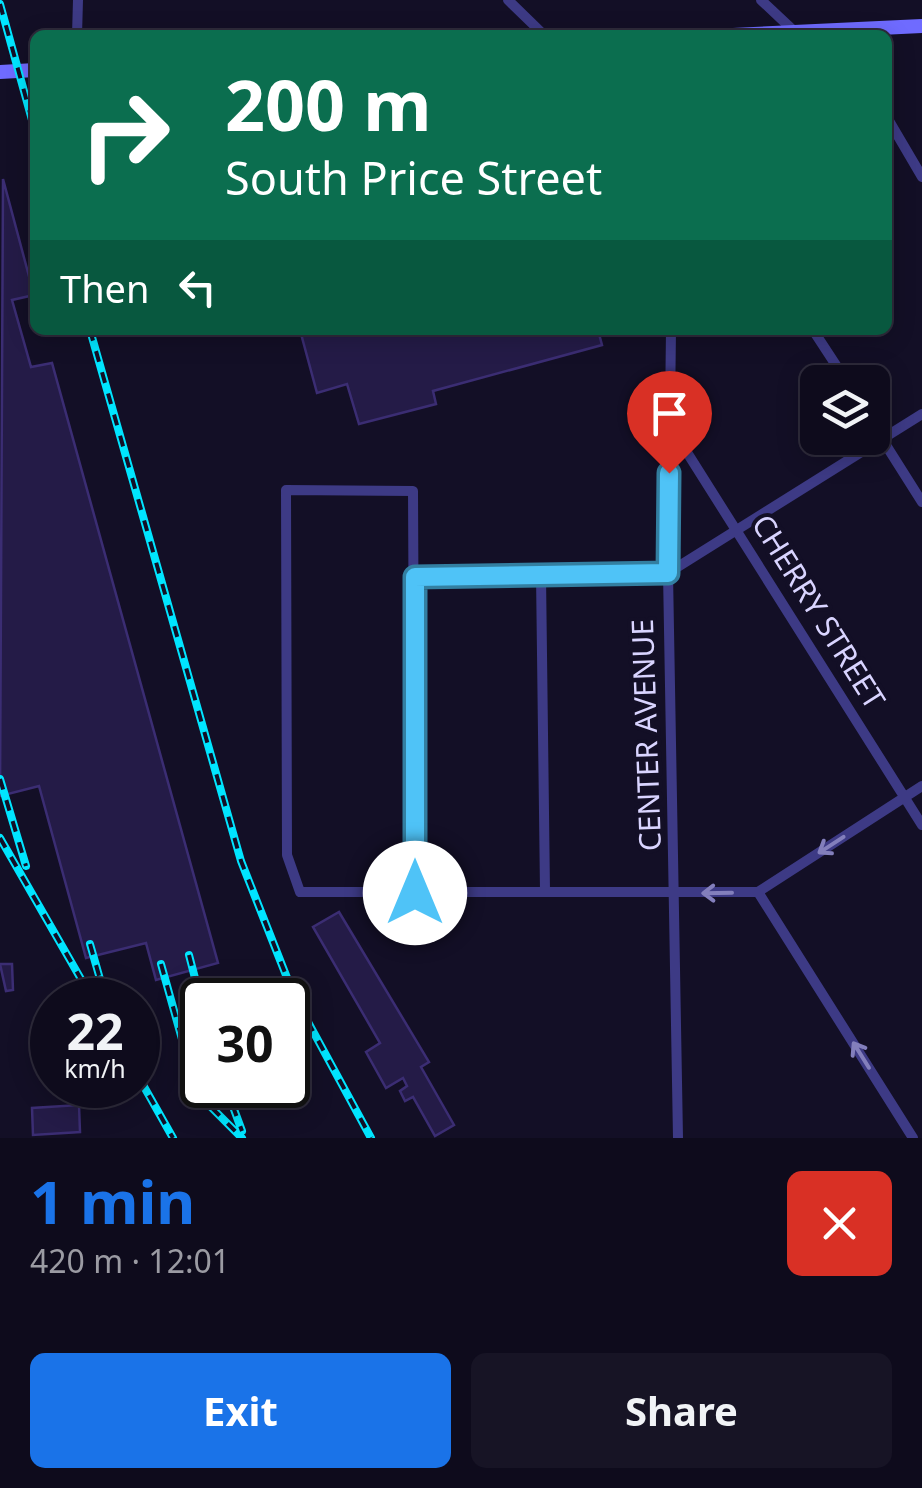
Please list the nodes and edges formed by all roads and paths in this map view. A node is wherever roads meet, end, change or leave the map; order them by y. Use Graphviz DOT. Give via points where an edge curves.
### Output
graph roads {
  1 [pos="78,0"];
  2 [pos="508,0"];
  3 [pos="761,0"];
  4 [pos="922,26"];
  5 [pos="78,30"];
  6 [pos="539,30"];
  7 [pos="792,30"];
  8 [pos="873,30"];
  9 [pos="30,70"];
  10 [pos="0,72"];
  11 [pos="892,126"];
  12 [pos="922,177"];
  13 [pos="671,335"];
  14 [pos="816,335"];
  15 [pos="835,365"];
  16 [pos="922,414"];
  17 [pos="670,426"];
  18 [pos="890,433"];
  19 [pos="890,451"];
  20 [pos="855,455"];
  21 [pos="922,502"];
  22 [pos="738,529"];
  23 [pos="668,573"];
  24 [pos="541,575"];
  25 [pos="415,577"];
  26 [pos="922,786"];
  27 [pos="904,798"];
  28 [pos="922,826"];
  29 [pos="545,890"];
  30 [pos="758,892"];
  31 [pos="415,893"];
  32 [pos="676,894"];
  33 [pos="678,1138"];
  34 [pos="913,1138"];
  1 -- 5 [label="street"];
  2 -- 6 [label="street"];
  3 -- 7 [label="street"];
  4 -- 8 [label="street"];
  9 -- 10 [label="street"];
  11 -- 12 [label="street"];
  13 -- 17 [label="street, CENTER AVENUE"];
  14 -- 15 [label="street"];
  16 -- 18 [label="street"];
  17 -- 22 [label="street, CHERRY STREET"];
  17 -- 23 [label="street, CENTER AVENUE"];
  19 -- 21 [label="street"];
  20 -- 22 [label="street"];
  22 -- 23 [label="street"];
  22 -- 27 [label="street, CHERRY STREET"];
  23 -- 24 [label="street"];
  23 -- 32 [label="street, CENTER AVENUE"];
  24 -- 25 [label="street"];
  24 -- 29 [label="street"];
  25 -- 31 [label="street"];
  25 -- 31 [label="street" via="413,491 286,490 287,856 300,892"];
  26 -- 27 [label="street"];
  27 -- 28 [label="street, CHERRY STREET"];
  27 -- 30 [label="street, one-way"];
  29 -- 31 [label="street"];
  29 -- 32 [label="street"];
  30 -- 32 [label="street, one-way"];
  34 -- 30 [label="street, one-way"];
  32 -- 33 [label="street, CENTER AVENUE"];
}
